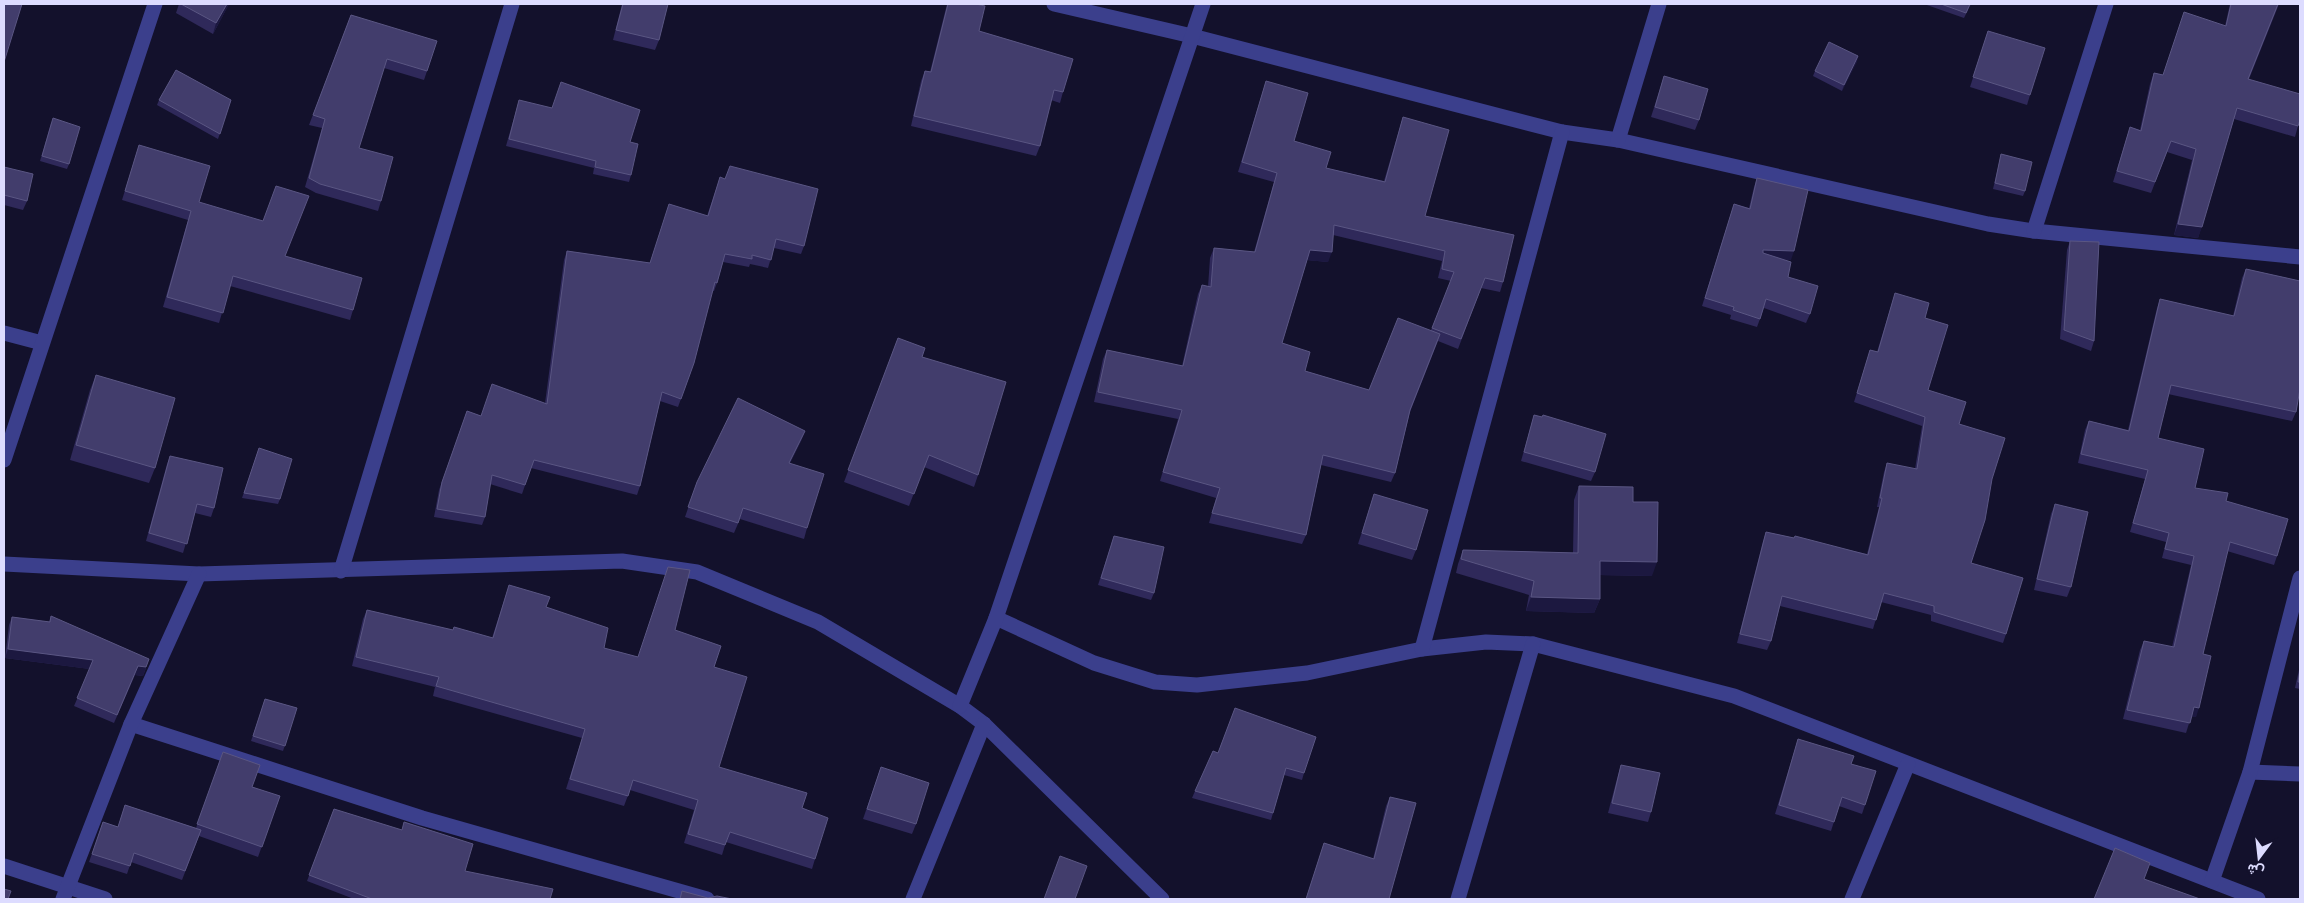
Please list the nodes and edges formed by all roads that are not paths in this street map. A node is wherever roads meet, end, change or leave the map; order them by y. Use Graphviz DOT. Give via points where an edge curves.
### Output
graph roads {
  1 [pos="155,4"];
  2 [pos="512,4"];
  3 [pos="1054,4"];
  4 [pos="1203,4"];
  5 [pos="1658,4"];
  6 [pos="2106,4"];
  7 [pos="1192,36"];
  8 [pos="1562,132"];
  9 [pos="1618,140"];
  10 [pos="2034,230"];
  11 [pos="2300,257"];
  12 [pos="4,333"];
  13 [pos="42,343"];
  14 [pos="4,460"];
  15 [pos="4,564"];
  16 [pos="341,571"];
  17 [pos="199,574"];
  18 [pos="2300,578"];
  19 [pos="996,618"];
  20 [pos="1533,644"];
  21 [pos="1422,649"];
  22 [pos="960,706"];
  23 [pos="131,724"];
  24 [pos="984,724"];
  25 [pos="1908,764"];
  26 [pos="2250,772"];
  27 [pos="2300,774"];
  28 [pos="4,866"];
  29 [pos="2212,881"];
  30 [pos="65,893"];
  31 [pos="660,893"];
  32 [pos="106,899"];
  33 [pos="707,899"];
  34 [pos="913,899"];
  35 [pos="1162,899"];
  36 [pos="1458,899"];
  37 [pos="1852,899"];
  38 [pos="2258,899"];
  1 -- 13 [label="street"];
  2 -- 16 [label="street"];
  3 -- 7 [label="street"];
  4 -- 7 [label="street"];
  5 -- 9 [label="street"];
  6 -- 10 [label="street"];
  7 -- 8 [label="street"];
  7 -- 19 [label="street"];
  8 -- 9 [label="street"];
  8 -- 21 [label="street"];
  9 -- 10 [label="street" via="1988,224"];
  10 -- 11 [label="street"];
  12 -- 13 [label="street"];
  13 -- 14 [label="street"];
  15 -- 17 [label="street"];
  16 -- 17 [label="street"];
  16 -- 22 [label="street" via="622,561 697,572 818,622"];
  17 -- 23 [label="street"];
  18 -- 26 [label="street"];
  19 -- 21 [label="street" via="1094,663 1155,682 1197,686 1306,673"];
  19 -- 22 [label="street"];
  20 -- 21 [label="street" via="1486,642"];
  20 -- 25 [label="street" via="1734,696"];
  20 -- 36 [label="street"];
  22 -- 24 [label="street"];
  23 -- 30 [label="street"];
  23 -- 31 [label="street"];
  24 -- 34 [label="street"];
  24 -- 35 [label="street"];
  25 -- 29 [label="street"];
  25 -- 37 [label="street"];
  26 -- 27 [label="street"];
  26 -- 29 [label="street"];
  28 -- 30 [label="street"];
  29 -- 38 [label="street"];
  30 -- 32 [label="street"];
  31 -- 33 [label="street"];
}
